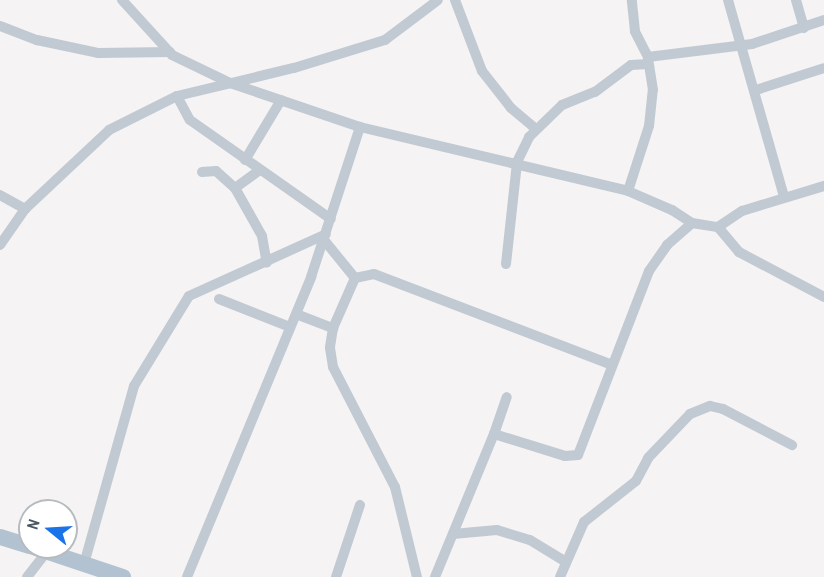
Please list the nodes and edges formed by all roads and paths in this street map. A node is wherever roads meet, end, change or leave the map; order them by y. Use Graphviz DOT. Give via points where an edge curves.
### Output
graph roads {
  1 [pos="122,0"];
  2 [pos="438,0"];
  3 [pos="454,0"];
  4 [pos="632,0"];
  5 [pos="728,0"];
  6 [pos="796,0"];
  7 [pos="824,20"];
  8 [pos="0,26"];
  9 [pos="804,28"];
  10 [pos="739,45"];
  11 [pos="170,52"];
  12 [pos="648,60"];
  13 [pos="824,68"];
  14 [pos="230,84"];
  15 [pos="756,90"];
  16 [pos="177,96"];
  17 [pos="281,100"];
  18 [pos="360,127"];
  19 [pos="536,129"];
  20 [pos="246,160"];
  21 [pos="516,162"];
  22 [pos="260,171"];
  23 [pos="202,172"];
  24 [pos="824,186"];
  25 [pos="235,188"];
  26 [pos="628,191"];
  27 [pos="0,195"];
  28 [pos="784,197"];
  29 [pos="26,209"];
  30 [pos="331,219"];
  31 [pos="692,223"];
  32 [pos="718,227"];
  33 [pos="325,237"];
  34 [pos="0,245"];
  35 [pos="267,263"];
  36 [pos="506,264"];
  37 [pos="355,278"];
  38 [pos="824,297"];
  39 [pos="219,299"];
  40 [pos="296,314"];
  41 [pos="290,327"];
  42 [pos="333,328"];
  43 [pos="610,364"];
  44 [pos="507,397"];
  45 [pos="494,434"];
  46 [pos="792,445"];
  47 [pos="360,505"];
  48 [pos="453,534"];
  49 [pos="0,537"];
  50 [pos="18,542"];
  51 [pos="33,559"];
  52 [pos="69,559"];
  53 [pos="566,562"];
  54 [pos="84,564"];
  55 [pos="27,577"];
  56 [pos="123,577"];
  57 [pos="187,577"];
  58 [pos="336,577"];
  59 [pos="417,577"];
  60 [pos="435,577"];
  61 [pos="560,577"];
  1 -- 11 [label="street"];
  2 -- 14 [label="street" via="385,40"];
  3 -- 19 [label="street" via="482,71 511,108"];
  4 -- 12 [label="street" via="635,31"];
  5 -- 10 [label="street"];
  6 -- 9 [label="street"];
  7 -- 9 [label="street"];
  8 -- 11 [label="street" via="76,49 123,55"];
  9 -- 10 [label="street"];
  10 -- 12 [label="street"];
  10 -- 15 [label="street"];
  11 -- 14 [label="street"];
  12 -- 19 [label="street" via="631,65 595,92 562,105"];
  12 -- 26 [label="street" via="652,106"];
  13 -- 15 [label="street"];
  14 -- 16 [label="street"];
  14 -- 17 [label="street"];
  15 -- 28 [label="street"];
  16 -- 20 [label="street" via="190,120"];
  16 -- 29 [label="street" via="109,130"];
  17 -- 18 [label="street"];
  17 -- 20 [label="street"];
  18 -- 21 [label="street"];
  18 -- 30 [label="street"];
  19 -- 21 [label="street"];
  20 -- 22 [label="street"];
  21 -- 26 [label="street"];
  21 -- 36 [label="street"];
  22 -- 25 [label="street"];
  22 -- 30 [label="street"];
  23 -- 25 [label="street" via="216,171"];
  24 -- 28 [label="street"];
  25 -- 35 [label="street" via="262,236"];
  26 -- 31 [label="street"];
  27 -- 29 [label="street"];
  28 -- 32 [label="street" via="742,211"];
  29 -- 34 [label="street"];
  30 -- 33 [label="street"];
  31 -- 32 [label="street"];
  31 -- 43 [label="street" via="658,256"];
  32 -- 38 [label="street" via="739,252"];
  33 -- 35 [label="street"];
  33 -- 37 [label="street"];
  33 -- 40 [label="street"];
  35 -- 54 [label="street" via="189,296 143,370 130,398"];
  37 -- 42 [label="street"];
  37 -- 43 [label="street" via="374,274"];
  39 -- 41 [label="street"];
  40 -- 41 [label="street"];
  40 -- 42 [label="street"];
  41 -- 57 [label="street"];
  42 -- 59 [label="street" via="333,367 395,487"];
  43 -- 45 [label="street" via="578,455 565,456"];
  44 -- 45 [label="street"];
  45 -- 48 [label="street"];
  46 -- 53 [label="street" via="710,406 690,414 648,458 636,481 584,522"];
  47 -- 58 [label="street"];
  48 -- 53 [label="street" via="497,530 530,540"];
  48 -- 60 [label="street"];
  49 -- 50 [label="main road"];
  51 -- 55 [label="street"];
  52 -- 54 [label="main road"];
  53 -- 61 [label="street"];
  54 -- 56 [label="main road"];
}
